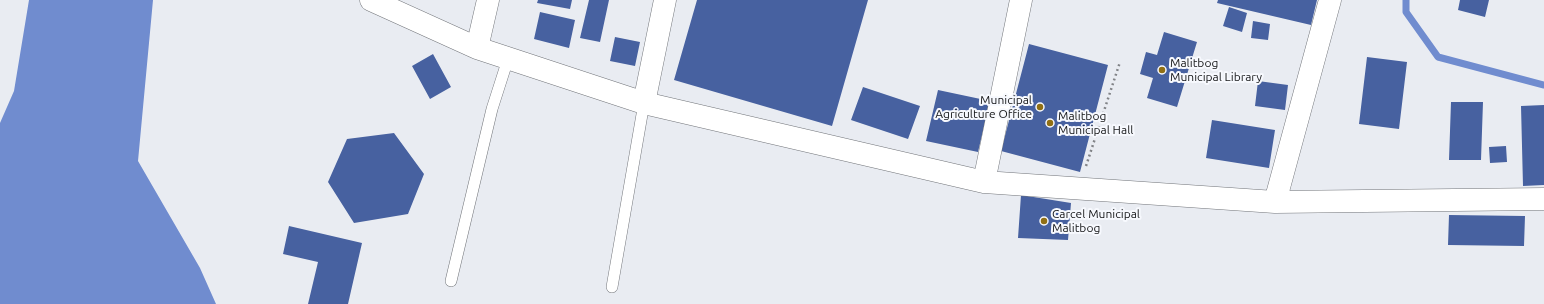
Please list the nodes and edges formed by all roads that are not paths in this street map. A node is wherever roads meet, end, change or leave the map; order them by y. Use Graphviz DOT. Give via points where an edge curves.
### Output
graph roads {
  1 [pos="370,0"];
  2 [pos="488,0"];
  3 [pos="665,0"];
  4 [pos="1021,0"];
  5 [pos="1330,0"];
  6 [pos="477,48"];
  7 [pos="508,59"];
  8 [pos="644,103"];
  9 [pos="984,182"];
  10 [pos="1544,199"];
  11 [pos="1275,202"];
  12 [pos="451,281"];
  13 [pos="612,287"];
  1 -- 6 [label="street"];
  2 -- 6 [label="street"];
  3 -- 8 [label="street"];
  4 -- 9 [label="street"];
  5 -- 11 [label="street"];
  6 -- 7 [label="street"];
  7 -- 8 [label="street"];
  7 -- 12 [label="lane" via="492,109"];
  8 -- 9 [label="street"];
  8 -- 13 [label="lane"];
  9 -- 11 [label="street"];
  10 -- 11 [label="street"];
}
